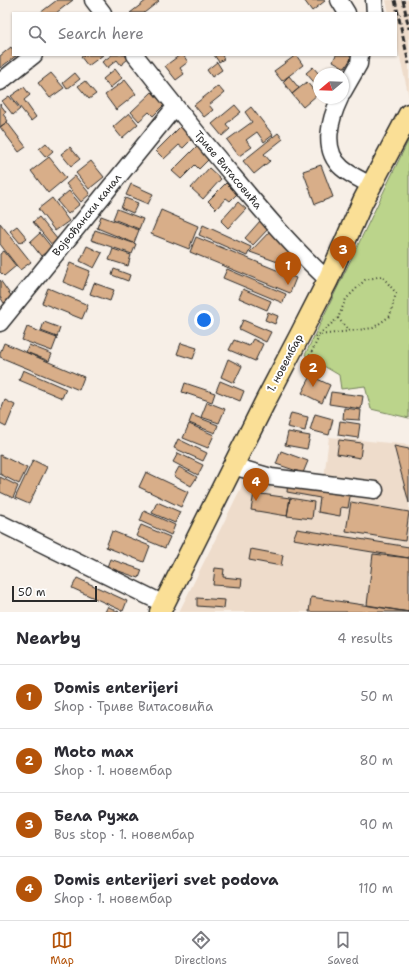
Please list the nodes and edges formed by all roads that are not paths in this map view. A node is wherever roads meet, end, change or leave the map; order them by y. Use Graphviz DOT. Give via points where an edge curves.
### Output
graph roads {
  1 [pos="339,0"];
  2 [pos="374,0"];
  3 [pos="346,12"];
  4 [pos="376,12"];
  5 [pos="33,56"];
  6 [pos="136,56"];
  7 [pos="360,56"];
  8 [pos="0,82"];
  9 [pos="349,82"];
  10 [pos="338,104"];
  11 [pos="175,107"];
  12 [pos="409,114"];
  13 [pos="372,186"];
  14 [pos="328,280"];
  15 [pos="0,323"];
  16 [pos="233,466"];
  17 [pos="375,490"];
  18 [pos="0,523"];
  19 [pos="162,608"];
  1 -- 3 [label="street"];
  2 -- 4 [label="street"];
  5 -- 8 [label="street"];
  6 -- 11 [label="street, Триве Витасовића"];
  7 -- 9 [label="street" via="359,64"];
  10 -- 13 [label="street" via="331,120 330,148 341,168"];
  11 -- 14 [label="street, Триве Витасовића" via="264,213 307,261"];
  11 -- 15 [label="street, Војвођански канал"];
  12 -- 13 [label="main road, 1. новембар"];
  13 -- 14 [label="main road, 1. новембар"];
  14 -- 16 [label="main road, 1. новембар"];
  16 -- 17 [label="street" via="271,477"];
  16 -- 19 [label="main road, 1. новембар"];
  18 -- 19 [label="street"];
}
